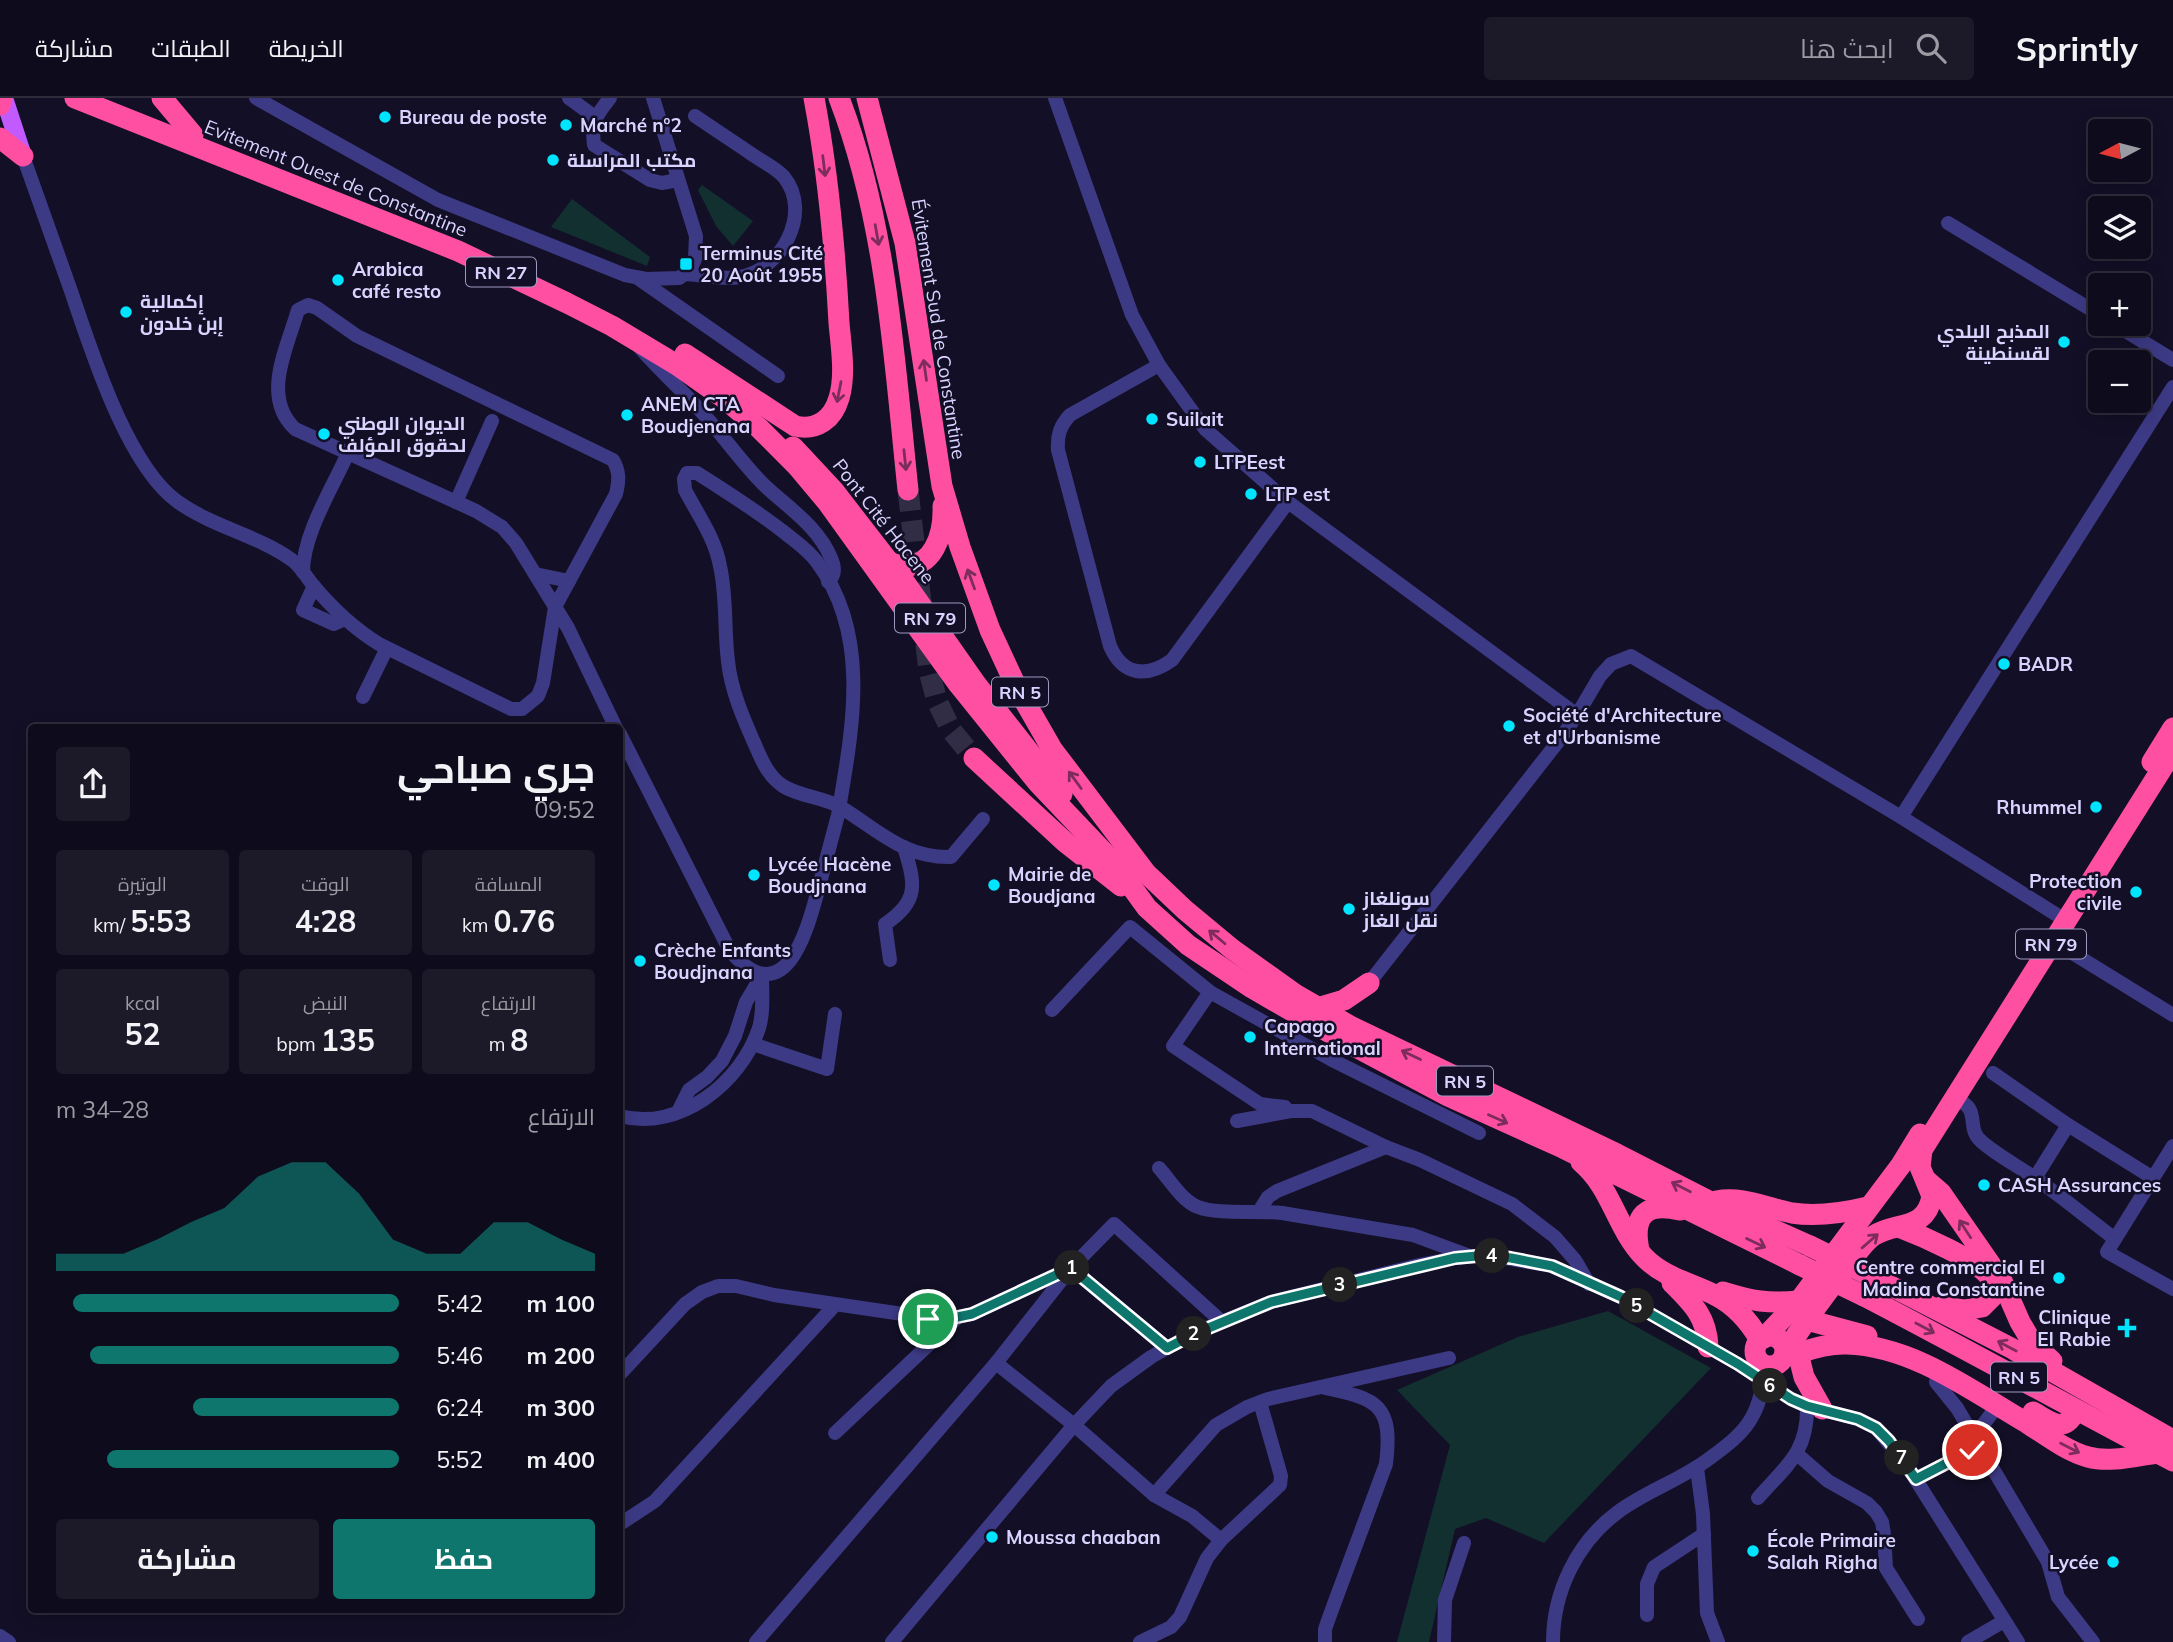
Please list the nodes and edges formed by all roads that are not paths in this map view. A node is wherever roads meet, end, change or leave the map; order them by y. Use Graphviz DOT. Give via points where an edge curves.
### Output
graph roads {
  1 [pos="3,98"];
  2 [pos="75,98"];
  3 [pos="103,98"];
  4 [pos="162,98"];
  5 [pos="256,98"];
  6 [pos="569,98"];
  7 [pos="610,98"];
  8 [pos="653,98"];
  9 [pos="814,98"];
  10 [pos="839,98"];
  11 [pos="867,98"];
  12 [pos="1055,98"];
  13 [pos="0,105"];
  14 [pos="0,112"];
  15 [pos="695,116"];
  16 [pos="595,117"];
  17 [pos="193,135"];
  18 [pos="0,138"];
  19 [pos="23,156"];
  20 [pos="678,180"];
  21 [pos="1948,223"];
  22 [pos="685,274"];
  23 [pos="637,278"];
  24 [pos="2088,308"];
  25 [pos="2134,336"];
  26 [pos="631,338"];
  27 [pos="685,354"];
  28 [pos="2173,359"];
  29 [pos="1159,365"];
  30 [pos="778,376"];
  31 [pos="2173,387"];
  32 [pos="487,398"];
  33 [pos="516,412"];
  34 [pos="492,421"];
  35 [pos="793,447"];
  36 [pos="347,454"];
  37 [pos="942,486"];
  38 [pos="908,490"];
  39 [pos="456,502"];
  40 [pos="1288,502"];
  41 [pos="307,542"];
  42 [pos="860,549"];
  43 [pos="279,551"];
  44 [pos="303,572"];
  45 [pos="535,574"];
  46 [pos="569,581"];
  47 [pos="828,582"];
  48 [pos="314,586"];
  49 [pos="555,607"];
  50 [pos="345,619"];
  51 [pos="387,648"];
  52 [pos="363,697"];
  53 [pos="1577,715"];
  54 [pos="614,724"];
  55 [pos="2173,729"];
  56 [pos="623,748"];
  57 [pos="2173,751"];
  58 [pos="974,758"];
  59 [pos="1058,796"];
  60 [pos="840,806"];
  61 [pos="1901,817"];
  62 [pos="983,819"];
  63 [pos="904,847"];
  64 [pos="1146,873"];
  65 [pos="1147,908"];
  66 [pos="2057,915"];
  67 [pos="2053,941"];
  68 [pos="890,960"];
  69 [pos="762,974"];
  70 [pos="1369,983"];
  71 [pos="1210,992"];
  72 [pos="1281,1006"];
  73 [pos="1317,1008"];
  74 [pos="1052,1010"];
  75 [pos="835,1014"];
  76 [pos="2173,1015"];
  77 [pos="1270,1026"];
  78 [pos="1352,1027"];
  79 [pos="753,1044"];
  80 [pos="1993,1073"];
  81 [pos="1956,1099"];
  82 [pos="1304,1110"];
  83 [pos="678,1112"];
  84 [pos="623,1117"];
  85 [pos="1237,1121"];
  86 [pos="2068,1125"];
  87 [pos="1479,1133"];
  88 [pos="1385,1147"];
  89 [pos="2173,1147"];
  90 [pos="1563,1148"];
  91 [pos="1159,1168"];
  92 [pos="2035,1178"];
  93 [pos="2153,1178"];
  94 [pos="1925,1180"];
  95 [pos="1886,1185"];
  96 [pos="1868,1206"];
  97 [pos="1704,1208"];
  98 [pos="1260,1210"];
  99 [pos="1901,1228"];
  100 [pos="2115,1239"];
  101 [pos="1639,1252"];
  102 [pos="1469,1256"];
  103 [pos="1071,1268"];
  104 [pos="1665,1272"];
  105 [pos="1590,1285"];
  106 [pos="1870,1287"];
  107 [pos="2173,1289"];
  108 [pos="1704,1290"];
  109 [pos="835,1304"];
  110 [pos="1925,1304"];
  111 [pos="1803,1310"];
  112 [pos="956,1319"];
  113 [pos="1222,1322"];
  114 [pos="1762,1339"];
  115 [pos="1708,1347"];
  116 [pos="1167,1348"];
  117 [pos="1449,1358"];
  118 [pos="1779,1362"];
  119 [pos="996,1363"];
  120 [pos="623,1371"];
  121 [pos="1936,1382"];
  122 [pos="2073,1383"];
  123 [pos="1318,1387"];
  124 [pos="1260,1402"];
  125 [pos="1997,1406"];
  126 [pos="1814,1407"];
  127 [pos="2076,1410"];
  128 [pos="1074,1425"];
  129 [pos="835,1433"];
  130 [pos="1975,1439"];
  131 [pos="2168,1451"];
  132 [pos="1797,1454"];
  133 [pos="1697,1468"];
  134 [pos="1916,1479"];
  135 [pos="1154,1495"];
  136 [pos="1758,1498"];
  137 [pos="623,1522"];
  138 [pos="1704,1534"];
  139 [pos="1221,1540"];
  140 [pos="1464,1543"];
  141 [pos="1647,1615"];
  142 [pos="1918,1619"];
  143 [pos="2004,1621"];
  144 [pos="0,1636"];
  145 [pos="896,1637"];
  146 [pos="1712,1638"];
  147 [pos="9,1642"];
  148 [pos="756,1642"];
  149 [pos="912,1642"];
  150 [pos="1140,1642"];
  151 [pos="1325,1642"];
  152 [pos="1444,1642"];
  153 [pos="1553,1642"];
  154 [pos="1968,1642"];
  155 [pos="2018,1642"];
  156 [pos="2093,1642"];
  1 -- 13 [label="highway"];
  1 -- 19 [label="main road"];
  2 -- 26 [label="highway, Evitement Ouest de Constantine / RN 27" via="458,251"];
  3 -- 17 [label="highway, Evitement Ouest de Constantine / RN 27"];
  4 -- 17 [label="highway"];
  5 -- 23 [label="street" via="438,201"];
  6 -- 16 [label="street"];
  7 -- 16 [label="street"];
  8 -- 20 [label="street"];
  9 -- 27 [label="highway, one-way" via="838,301 842,378 835,408 817,426 795,426"];
  10 -- 38 [label="highway, one-way" via="862,168 885,281"];
  37 -- 11 [label="highway, Évitement Sud de Constantine / RN 5, one-way" via="905,243"];
  12 -- 29 [label="street" via="1132,315"];
  14 -- 19 [label="main road"];
  15 -- 22 [label="street" via="784,177 794,208 791,234 764,267 739,278"];
  16 -- 20 [label="street" via="594,145 650,180"];
  17 -- 27 [label="highway, Evitement Ouest de Constantine / RN 27" via="455,242 627,320"];
  18 -- 19 [label="highway"];
  19 -- 43 [label="street" via="94,359 143,464 178,503"];
  20 -- 22 [label="street" via="696,236 695,259"];
  21 -- 24 [label="street"];
  22 -- 23 [label="street" via="666,280"];
  23 -- 30 [label="street"];
  25 -- 28 [label="street"];
  26 -- 42 [label="highway, Evitement Ouest de Constantine / RN 27" via="687,372 759,428 828,503"];
  26 -- 47 [label="street" via="762,483 818,535 835,569"];
  27 -- 35 [label="highway, Evitement Ouest de Constantine / RN 27"];
  29 -- 40 [label="street" via="1205,429"];
  29 -- 40 [label="street" via="1070,415 1057,439 1115,658 1134,671 1148,672 1172,660"];
  31 -- 61 [label="street"];
  32 -- 33 [label="street"];
  32 -- 34 [label="street"];
  32 -- 36 [label="street" via="357,336 308,305 298,310 278,379 280,409 295,429"];
  33 -- 34 [label="street"];
  33 -- 46 [label="street" via="613,460 618,470 615,494"];
  34 -- 39 [label="street"];
  35 -- 59 [label="highway, Pont Cité Hacene / RN 79, bridge" via="834,491 905,584"];
  36 -- 39 [label="street"];
  36 -- 41 [label="street"];
  37 -- 42 [label="highway" via="943,531 925,558 898,565"];
  64 -- 37 [label="highway, RN 5, one-way" via="1052,749 1017,688 990,630"];
  39 -- 45 [label="street" via="502,527"];
  40 -- 53 [label="street"];
  41 -- 43 [label="street"];
  41 -- 44 [label="street"];
  42 -- 59 [label="highway, Pont Cité Hacene / RN 79" via="959,685 1038,783"];
  43 -- 44 [label="street"];
  44 -- 48 [label="street"];
  45 -- 46 [label="street"];
  45 -- 49 [label="street"];
  46 -- 49 [label="street"];
  47 -- 60 [label="street" via="849,632 852,657 852,727"];
  47 -- 60 [label="street" via="805,549 758,511 697,473 687,473 685,490 715,544 721,568 728,665 735,694 762,761 784,787"];
  48 -- 50 [label="street"];
  48 -- 50 [label="street" via="303,610 334,624"];
  49 -- 51 [label="street" via="543,683 538,695 522,709 511,709"];
  49 -- 54 [label="street"];
  50 -- 51 [label="street"];
  51 -- 52 [label="street"];
  53 -- 61 [label="street" via="1600,676 1611,664 1631,656"];
  53 -- 70 [label="street"];
  55 -- 66 [label="highway, RN 79"];
  56 -- 69 [label="street" via="730,951 741,964"];
  57 -- 67 [label="highway, RN 79"];
  58 -- 65 [label="highway, RN 5" via="1065,842"];
  59 -- 64 [label="highway, RN 79"];
  59 -- 65 [label="highway, RN 79"];
  60 -- 63 [label="street"];
  60 -- 69 [label="street" via="801,946 784,967"];
  61 -- 66 [label="street"];
  62 -- 63 [label="street" via="951,857"];
  63 -- 68 [label="street" via="914,888 901,913 886,924"];
  73 -- 64 [label="highway, RN 5, one-way" via="1232,949"];
  65 -- 72 [label="highway, RN 5" via="1188,945"];
  66 -- 95 [label="highway, RN 79"];
  67 -- 76 [label="street"];
  67 -- 81 [label="highway, RN 79"];
  69 -- 79 [label="street" via="760,1025"];
  69 -- 83 [label="street" via="722,1061 689,1090"];
  70 -- 73 [label="highway" via="1344,1000"];
  70 -- 78 [label="highway" via="1355,1007"];
  71 -- 74 [label="street" via="1130,927"];
  71 -- 77 [label="street"];
  71 -- 82 [label="street" via="1173,1046 1260,1104"];
  72 -- 77 [label="street"];
  72 -- 90 [label="highway, RN 5, one-way" via="1448,1096"];
  73 -- 78 [label="highway, RN 5"];
  75 -- 79 [label="street" via="827,1069"];
  77 -- 87 [label="street"];
  97 -- 78 [label="highway, RN 5, one-way" via="1617,1154"];
  79 -- 83 [label="street" via="722,1086"];
  80 -- 86 [label="street"];
  81 -- 92 [label="street" via="1971,1109 1980,1141"];
  81 -- 94 [label="highway, RN 79" via="1922,1150 1920,1167"];
  82 -- 85 [label="street"];
  82 -- 88 [label="street"];
  83 -- 84 [label="street" via="663,1118"];
  86 -- 92 [label="street"];
  86 -- 93 [label="street"];
  88 -- 98 [label="street" via="1277,1191"];
  88 -- 105 [label="street" via="1512,1204 1555,1237"];
  89 -- 93 [label="street"];
  90 -- 97 [label="highway, RN 5"];
  90 -- 101 [label="highway" via="1603,1186"];
  91 -- 98 [label="street" via="1197,1207"];
  92 -- 100 [label="street"];
  93 -- 100 [label="street"];
  94 -- 95 [label="highway" via="1909,1177"];
  94 -- 99 [label="highway, RN 79" via="1931,1204 1921,1218"];
  122 -- 94 [label="highway, one-way" via="2033,1344 2002,1281 1941,1193"];
  95 -- 96 [label="highway, RN 79"];
  96 -- 97 [label="highway" via="1810,1215 1749,1200"];
  96 -- 111 [label="highway, RN 79"];
  97 -- 101 [label="highway" via="1661,1207 1647,1212 1636,1231"];
  97 -- 106 [label="highway, RN 5, bridge"];
  98 -- 102 [label="street" via="1413,1235"];
  99 -- 110 [label="highway" via="1973,1263 1992,1281 1992,1297 1978,1309"];
  111 -- 99 [label="highway, RN 79, one-way" via="1865,1243 1878,1233"];
  100 -- 107 [label="street" via="2107,1252"];
  101 -- 104 [label="highway"];
  102 -- 105 [label="street" via="1552,1266"];
  102 -- 113 [label="street" via="1271,1302"];
  103 -- 112 [label="street"];
  103 -- 113 [label="street" via="1114,1224"];
  103 -- 116 [label="street"];
  103 -- 119 [label="street"];
  104 -- 108 [label="highway"];
  104 -- 115 [label="highway" via="1701,1314"];
  105 -- 115 [label="street" via="1621,1297"];
  106 -- 110 [label="highway, RN 5"];
  106 -- 127 [label="highway, RN 5, one-way"];
  108 -- 111 [label="highway"];
  108 -- 114 [label="highway" via="1737,1310"];
  109 -- 112 [label="street"];
  109 -- 120 [label="street" via="719,1286 685,1304"];
  109 -- 137 [label="street" via="655,1501"];
  122 -- 110 [label="highway, RN 5, one-way"];
  111 -- 114 [label="highway, RN 79"];
  111 -- 118 [label="highway, RN 79"];
  111 -- 127 [label="highway" via="1917,1352 2055,1424 2070,1421"];
  112 -- 129 [label="street"];
  113 -- 116 [label="street"];
  114 -- 118 [label="highway" via="1777,1338 1783,1345"];
  115 -- 118 [label="street" via="1738,1364"];
  116 -- 128 [label="street" via="1111,1386"];
  117 -- 123 [label="street"];
  118 -- 125 [label="highway" via="1846,1344 1891,1352 1938,1372"];
  118 -- 126 [label="street"];
  118 -- 126 [label="highway" via="1804,1377"];
  118 -- 133 [label="street" via="1746,1427"];
  119 -- 128 [label="street"];
  119 -- 148 [label="street"];
  121 -- 130 [label="street"];
  122 -- 131 [label="highway, RN 5"];
  123 -- 124 [label="street"];
  123 -- 151 [label="street" via="1365,1397 1379,1407 1389,1439 1386,1464 1325,1629"];
  124 -- 135 [label="street" via="1216,1425"];
  124 -- 139 [label="street" via="1282,1476 1280,1485"];
  125 -- 130 [label="street"];
  125 -- 131 [label="highway, one-way" via="2088,1457 2119,1459"];
  126 -- 132 [label="street"];
  126 -- 134 [label="street" via="1876,1428"];
  127 -- 131 [label="highway, RN 5"];
  128 -- 135 [label="street"];
  128 -- 145 [label="street"];
  130 -- 134 [label="street" via="1970,1452"];
  130 -- 156 [label="street" via="2048,1562 2058,1597"];
  132 -- 136 [label="street"];
  132 -- 142 [label="street" via="1876,1513 1882,1522 1886,1569"];
  133 -- 138 [label="street"];
  133 -- 153 [label="street" via="1619,1511 1583,1547 1558,1600"];
  134 -- 143 [label="street"];
  135 -- 139 [label="street" via="1192,1516"];
  138 -- 141 [label="street" via="1654,1567 1647,1584"];
  138 -- 146 [label="street"];
  139 -- 150 [label="street" via="1207,1558 1180,1617 1171,1627"];
  140 -- 152 [label="street" via="1445,1600"];
  143 -- 154 [label="street"];
  143 -- 155 [label="street"];
  144 -- 147 [label="street"];
  145 -- 149 [label="street"];
}
